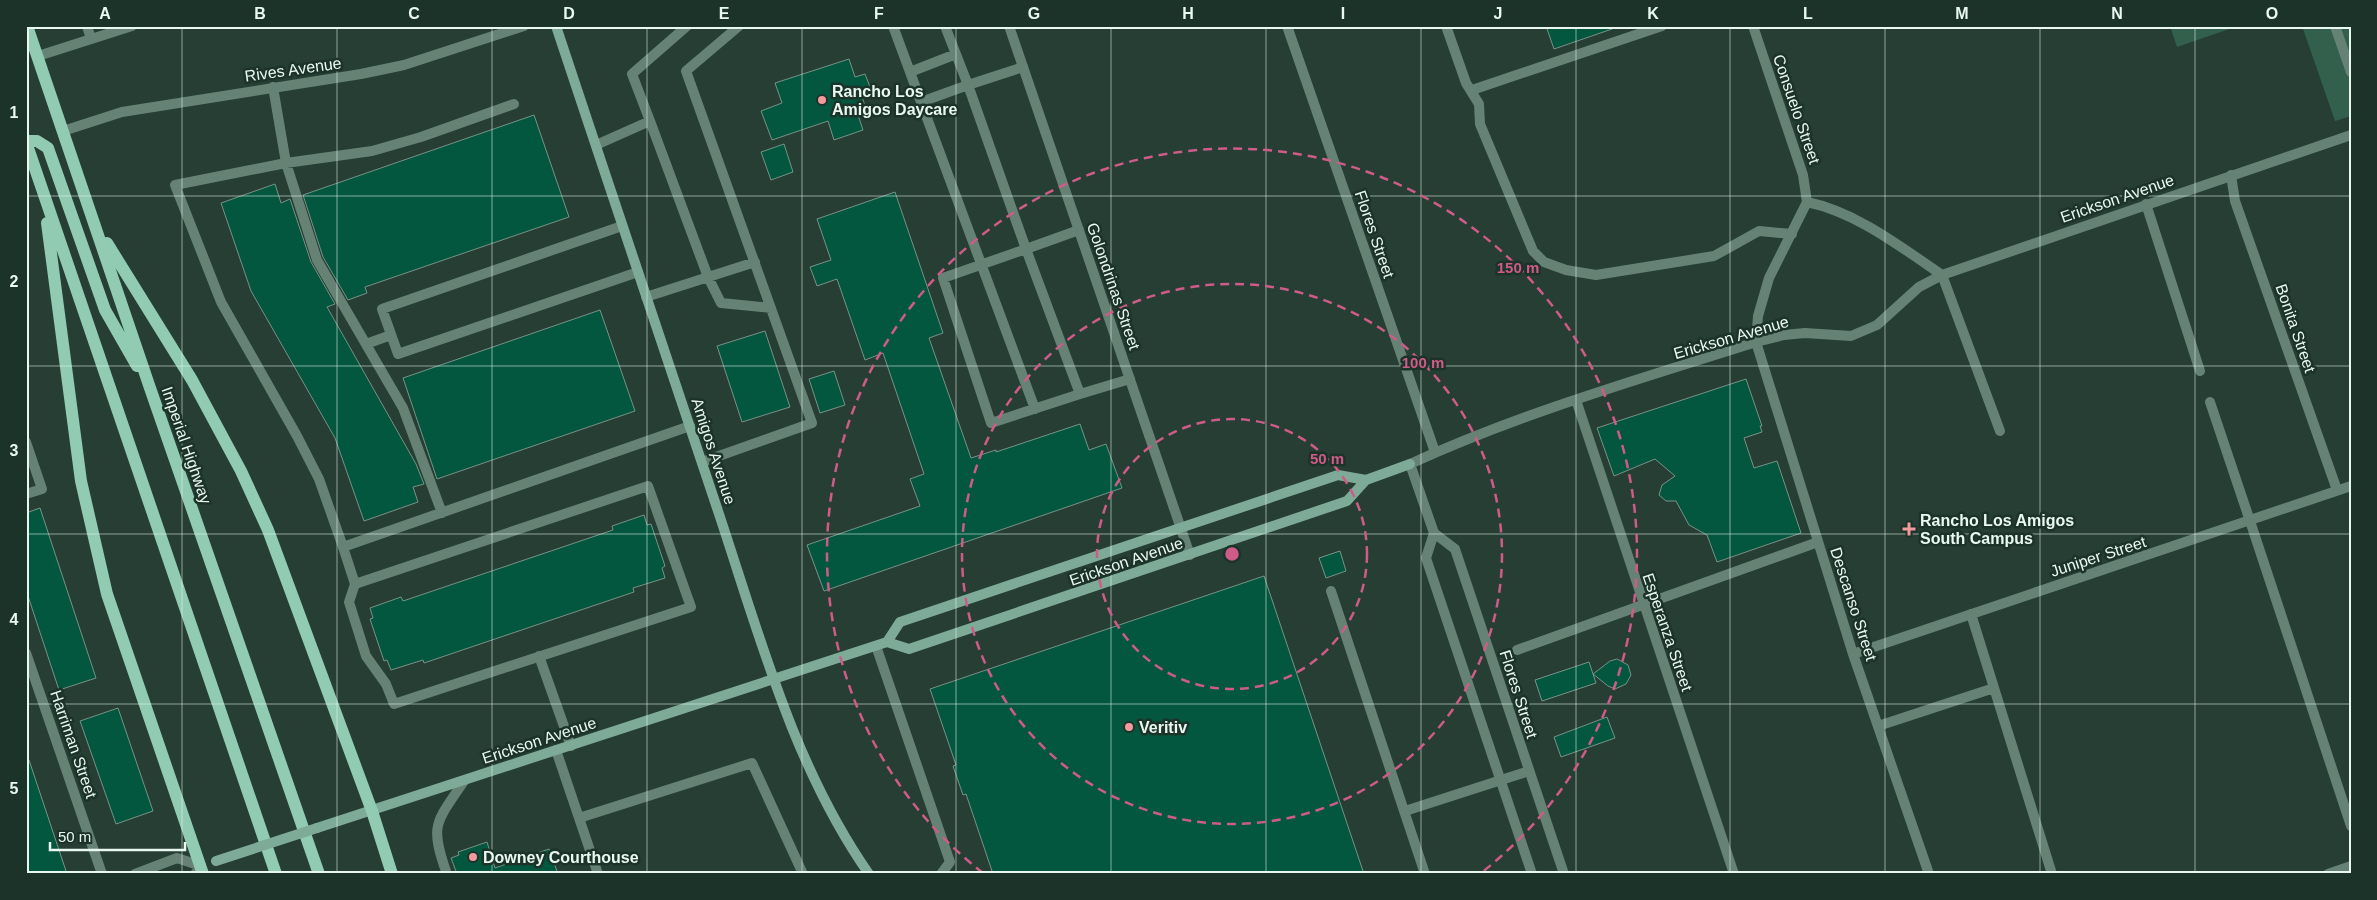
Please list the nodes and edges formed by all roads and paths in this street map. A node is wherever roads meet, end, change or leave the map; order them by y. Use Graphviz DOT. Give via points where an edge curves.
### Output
graph roads {
  1 [pos="27,26"];
  2 [pos="87,26"];
  3 [pos="132,26"];
  4 [pos="524,26"];
  5 [pos="556,26"];
  6 [pos="687,26"];
  7 [pos="739,26"];
  8 [pos="893,26"];
  9 [pos="945,26"];
  10 [pos="1009,26"];
  11 [pos="1287,26"];
  12 [pos="1446,26"];
  13 [pos="1662,26"];
  14 [pos="1753,26"];
  15 [pos="2335,26"];
  16 [pos="91,39"];
  17 [pos="956,54"];
  18 [pos="38,56"];
  19 [pos="1023,67"];
  20 [pos="910,72"];
  21 [pos="2351,72"];
  22 [pos="968,85"];
  23 [pos="273,87"];
  24 [pos="1472,90"];
  25 [pos="921,102"];
  26 [pos="514,104"];
  27 [pos="650,121"];
  28 [pos="63,131"];
  29 [pos="2351,135"];
  30 [pos="26,142"];
  31 [pos="596,145"];
  32 [pos="286,164"];
  33 [pos="2231,175"];
  34 [pos="44,198"];
  35 [pos="1807,202"];
  36 [pos="2146,204"];
  37 [pos="96,224"];
  38 [pos="622,226"];
  39 [pos="1079,230"];
  40 [pos="1792,234"];
  41 [pos="1026,249"];
  42 [pos="755,262"];
  43 [pos="981,265"];
  44 [pos="638,272"];
  45 [pos="1942,275"];
  46 [pos="708,277"];
  47 [pos="646,297"];
  48 [pos="771,308"];
  49 [pos="391,335"];
  50 [pos="1756,342"];
  51 [pos="366,344"];
  52 [pos="2200,371"];
  53 [pos="1130,379"];
  54 [pos="150,388"];
  55 [pos="1080,394"];
  56 [pos="1576,400"];
  57 [pos="2210,402"];
  58 [pos="1035,409"];
  59 [pos="690,426"];
  60 [pos="2000,431"];
  61 [pos="26,442"];
  62 [pos="1435,452"];
  63 [pos="702,462"];
  64 [pos="1410,464"];
  65 [pos="1366,480"];
  66 [pos="2351,486"];
  67 [pos="2337,490"];
  68 [pos="26,494"];
  69 [pos="442,513"];
  70 [pos="2250,521"];
  71 [pos="1180,526"];
  72 [pos="1434,533"];
  73 [pos="1818,542"];
  74 [pos="343,547"];
  75 [pos="1190,555"];
  76 [pos="355,584"];
  77 [pos="1331,591"];
  78 [pos="1643,604"];
  79 [pos="1971,614"];
  80 [pos="886,642"];
  81 [pos="876,646"];
  82 [pos="1517,650"];
  83 [pos="26,653"];
  84 [pos="1853,654"];
  85 [pos="539,656"];
  86 [pos="775,679"];
  87 [pos="1994,688"];
  88 [pos="1878,726"];
  89 [pos="571,746"];
  90 [pos="556,750"];
  91 [pos="1529,771"];
  92 [pos="1500,780"];
  93 [pos="464,781"];
  94 [pos="372,811"];
  95 [pos="1404,811"];
  96 [pos="579,818"];
  97 [pos="2351,826"];
  98 [pos="2351,866"];
  99 [pos="200,871"];
  100 [pos="102,874"];
  101 [pos="135,874"];
  102 [pos="276,874"];
  103 [pos="319,874"];
  104 [pos="392,874"];
  105 [pos="446,874"];
  106 [pos="598,874"];
  107 [pos="803,874"];
  108 [pos="869,874"];
  109 [pos="941,874"];
  110 [pos="1426,874"];
  111 [pos="1532,874"];
  112 [pos="1564,874"];
  113 [pos="1734,874"];
  114 [pos="1929,874"];
  115 [pos="2052,874"];
  116 [pos="2328,874"];
  1 -- 18 [label="main road, Imperial Highway"];
  2 -- 16 [label="street"];
  3 -- 16 [label="street"];
  4 -- 23 [label="street, Rives Avenue" via="404,65"];
  5 -- 31 [label="street, Amigos Avenue"];
  6 -- 27 [label="street" via="632,74"];
  7 -- 42 [label="street" via="686,71"];
  8 -- 20 [label="street"];
  9 -- 17 [label="street"];
  10 -- 19 [label="street, Golondrinas Street"];
  11 -- 62 [label="street, Flores Street"];
  12 -- 24 [label="street" via="1466,83"];
  13 -- 24 [label="street"];
  14 -- 35 [label="street, Consuelo Street" via="1803,175"];
  15 -- 21 [label="street"];
  16 -- 18 [label="street"];
  17 -- 20 [label="street"];
  17 -- 22 [label="street"];
  18 -- 28 [label="main road, Imperial Highway"];
  19 -- 22 [label="street"];
  19 -- 39 [label="street, Golondrinas Street"];
  20 -- 25 [label="street"];
  22 -- 25 [label="street"];
  22 -- 41 [label="street"];
  23 -- 28 [label="street, Rives Avenue" via="122,112"];
  23 -- 32 [label="street"];
  24 -- 40 [label="street" via="1479,104 1480,124 1529,242 1544,262 1596,275 1714,256 1759,231"];
  25 -- 43 [label="street"];
  26 -- 32 [label="street" via="372,151"];
  27 -- 31 [label="street"];
  27 -- 46 [label="street"];
  28 -- 37 [label="main road, Imperial Highway"];
  29 -- 33 [label="street, Erickson Avenue"];
  30 -- 34 [label="main road"];
  30 -- 54 [label="main road" via="37,141 48,148 105,310"];
  31 -- 38 [label="street, Amigos Avenue"];
  32 -- 51 [label="street" via="317,260"];
  32 -- 74 [label="street" via="175,185 220,302 314,471"];
  33 -- 36 [label="street, Erickson Avenue"];
  33 -- 67 [label="street, Bonita Street" via="2235,201"];
  34 -- 99 [label="main road" via="81,481 107,594"];
  34 -- 102 [label="main road"];
  35 -- 40 [label="street"];
  35 -- 45 [label="street" via="1828,206 1856,220"];
  36 -- 45 [label="street, Erickson Avenue"];
  36 -- 52 [label="street"];
  37 -- 54 [label="main road, Imperial Highway"];
  37 -- 94 [label="main road" via="192,380 241,471 268,530"];
  38 -- 44 [label="street, Amigos Avenue"];
  38 -- 49 [label="street" via="382,309"];
  39 -- 41 [label="street"];
  39 -- 53 [label="street, Golondrinas Street"];
  40 -- 50 [label="street" via="1769,278 1758,316"];
  41 -- 43 [label="street"];
  41 -- 55 [label="street"];
  42 -- 46 [label="street"];
  42 -- 48 [label="street"];
  43 -- 58 [label="street"];
  43 -- 58 [label="street" via="943,278 991,423"];
  44 -- 47 [label="street, Amigos Avenue"];
  44 -- 49 [label="street" via="398,354"];
  45 -- 50 [label="street, Erickson Avenue" via="1919,287 1877,325 1851,336 1806,333"];
  45 -- 60 [label="street"];
  46 -- 47 [label="street"];
  46 -- 48 [label="street" via="721,304"];
  47 -- 59 [label="street, Amigos Avenue"];
  48 -- 63 [label="street" via="812,423"];
  49 -- 51 [label="street"];
  50 -- 56 [label="street, Erickson Avenue"];
  50 -- 73 [label="street, Descanso Street"];
  51 -- 69 [label="street" via="403,408"];
  53 -- 55 [label="street"];
  53 -- 71 [label="street, Golondrinas Street"];
  54 -- 103 [label="main road, Imperial Highway"];
  55 -- 58 [label="street"];
  56 -- 62 [label="street, Erickson Avenue"];
  56 -- 78 [label="street, Esperanza Street"];
  57 -- 70 [label="street"];
  59 -- 63 [label="street, Amigos Avenue"];
  59 -- 69 [label="street"];
  61 -- 68 [label="street" via="42,489"];
  62 -- 64 [label="street, Erickson Avenue"];
  63 -- 86 [label="street, Amigos Avenue"];
  64 -- 65 [label="street, Erickson Avenue"];
  64 -- 72 [label="street"];
  65 -- 71 [label="street, Erickson Avenue" via="1338,475"];
  65 -- 75 [label="street, Erickson Avenue" via="1347,501"];
  66 -- 67 [label="street, Juniper Street"];
  67 -- 70 [label="street, Juniper Street"];
  69 -- 74 [label="street"];
  70 -- 79 [label="street, Juniper Street"];
  70 -- 97 [label="street"];
  71 -- 75 [label="street, Golondrinas Street"];
  71 -- 80 [label="street, Erickson Avenue" via="900,622"];
  72 -- 91 [label="street, Flores Street" via="1455,549"];
  72 -- 92 [label="street" via="1426,558"];
  73 -- 78 [label="street"];
  73 -- 84 [label="street, Descanso Street"];
  74 -- 76 [label="street"];
  75 -- 80 [label="street, Erickson Avenue" via="910,649"];
  76 -- 85 [label="street" via="349,602 366,656 386,684 394,704"];
  76 -- 85 [label="street" via="648,486 691,607"];
  77 -- 95 [label="street"];
  78 -- 82 [label="street"];
  78 -- 113 [label="street, Esperanza Street"];
  79 -- 84 [label="street, Juniper Street"];
  79 -- 87 [label="street"];
  80 -- 81 [label="street, Erickson Avenue"];
  81 -- 86 [label="street, Erickson Avenue"];
  81 -- 109 [label="street" via="950,862"];
  83 -- 100 [label="street, Harriman Street"];
  84 -- 88 [label="street, Descanso Street"];
  85 -- 89 [label="street"];
  86 -- 89 [label="street, Erickson Avenue"];
  86 -- 108 [label="street, Amigos Avenue" via="819,791 844,839"];
  87 -- 88 [label="street"];
  87 -- 115 [label="street"];
  88 -- 114 [label="street, Descanso Street"];
  89 -- 90 [label="street, Erickson Avenue"];
  90 -- 93 [label="street, Erickson Avenue"];
  90 -- 96 [label="street"];
  91 -- 92 [label="street"];
  91 -- 112 [label="street, Flores Street"];
  92 -- 95 [label="street"];
  92 -- 111 [label="street"];
  93 -- 94 [label="street, Erickson Avenue"];
  93 -- 105 [label="street" via="436,828 436,840"];
  94 -- 99 [label="street, Erickson Avenue, bridge" via="216,861"];
  94 -- 104 [label="main road"];
  95 -- 110 [label="street"];
  96 -- 106 [label="street"];
  96 -- 107 [label="street" via="752,763"];
  98 -- 116 [label="street"];
  99 -- 101 [label="street" via="177,858"];
}
